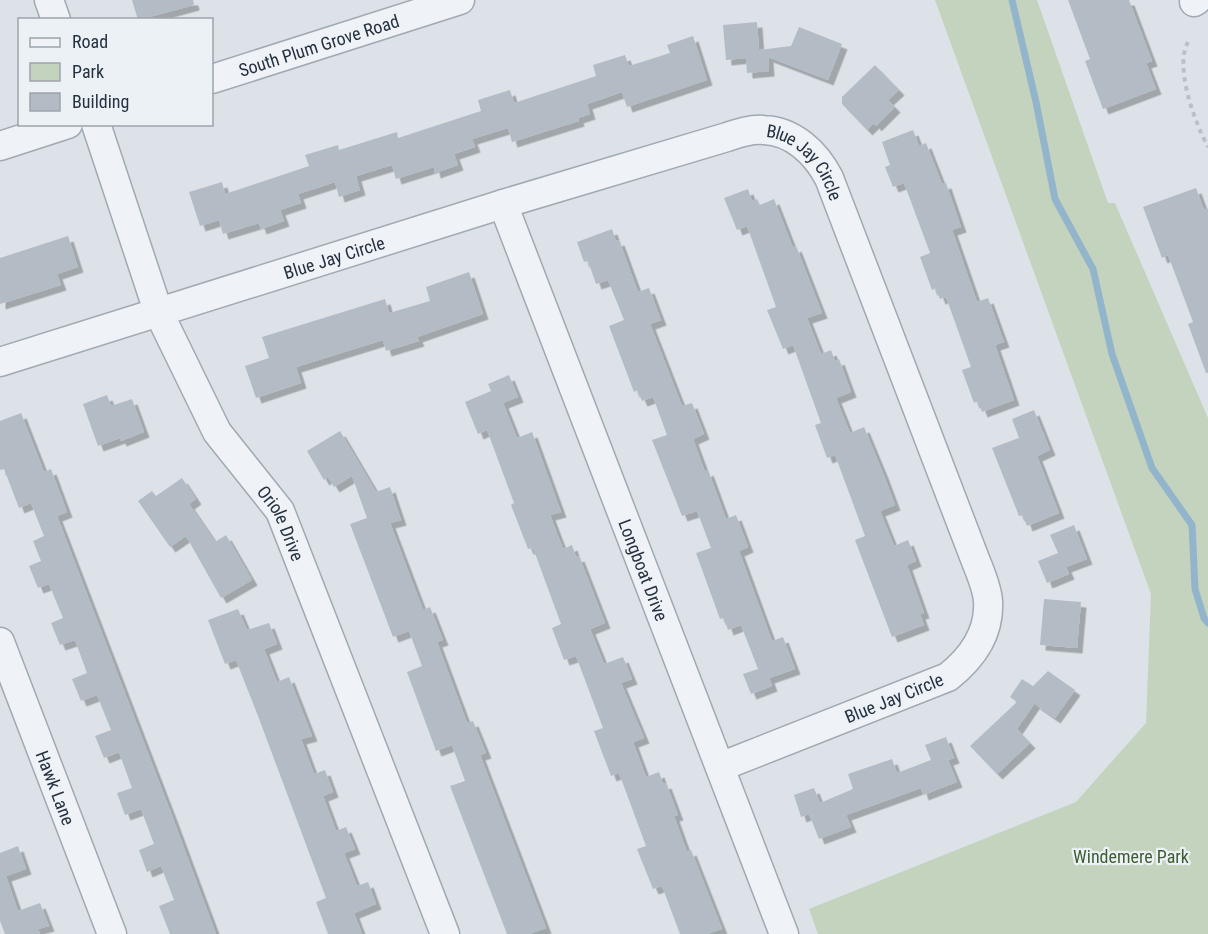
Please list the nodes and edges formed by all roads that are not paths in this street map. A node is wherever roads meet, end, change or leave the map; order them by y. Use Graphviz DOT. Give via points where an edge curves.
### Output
graph roads {
  1 [pos="48,0"];
  2 [pos="460,0"];
  3 [pos="55,18"];
  4 [pos="213,79"];
  5 [pos="62,126"];
  6 [pos="97,126"];
  7 [pos="0,146"];
  8 [pos="503,204"];
  9 [pos="158,311"];
  10 [pos="0,362"];
  11 [pos="0,642"];
  12 [pos="720,767"];
  13 [pos="112,934"];
  14 [pos="445,934"];
  15 [pos="784,934"];
  1 -- 3 [label="street"];
  2 -- 4 [label="street, South Plum Grove Road"];
  5 -- 7 [label="street"];
  6 -- 9 [label="street, Oriole Drive"];
  8 -- 9 [label="street, Blue Jay Circle"];
  8 -- 12 [label="street, Longboat Drive"];
  8 -- 12 [label="street, Blue Jay Circle" via="756,130 777,132 803,145 815,155 829,178 975,559 988,601 986,619 974,652 948,677"];
  9 -- 10 [label="street, Blue Jay Circle"];
  9 -- 14 [label="street, Oriole Drive" via="217,432 280,511"];
  11 -- 13 [label="street, Hawk Lane"];
  12 -- 15 [label="street, Longboat Drive"];
}
